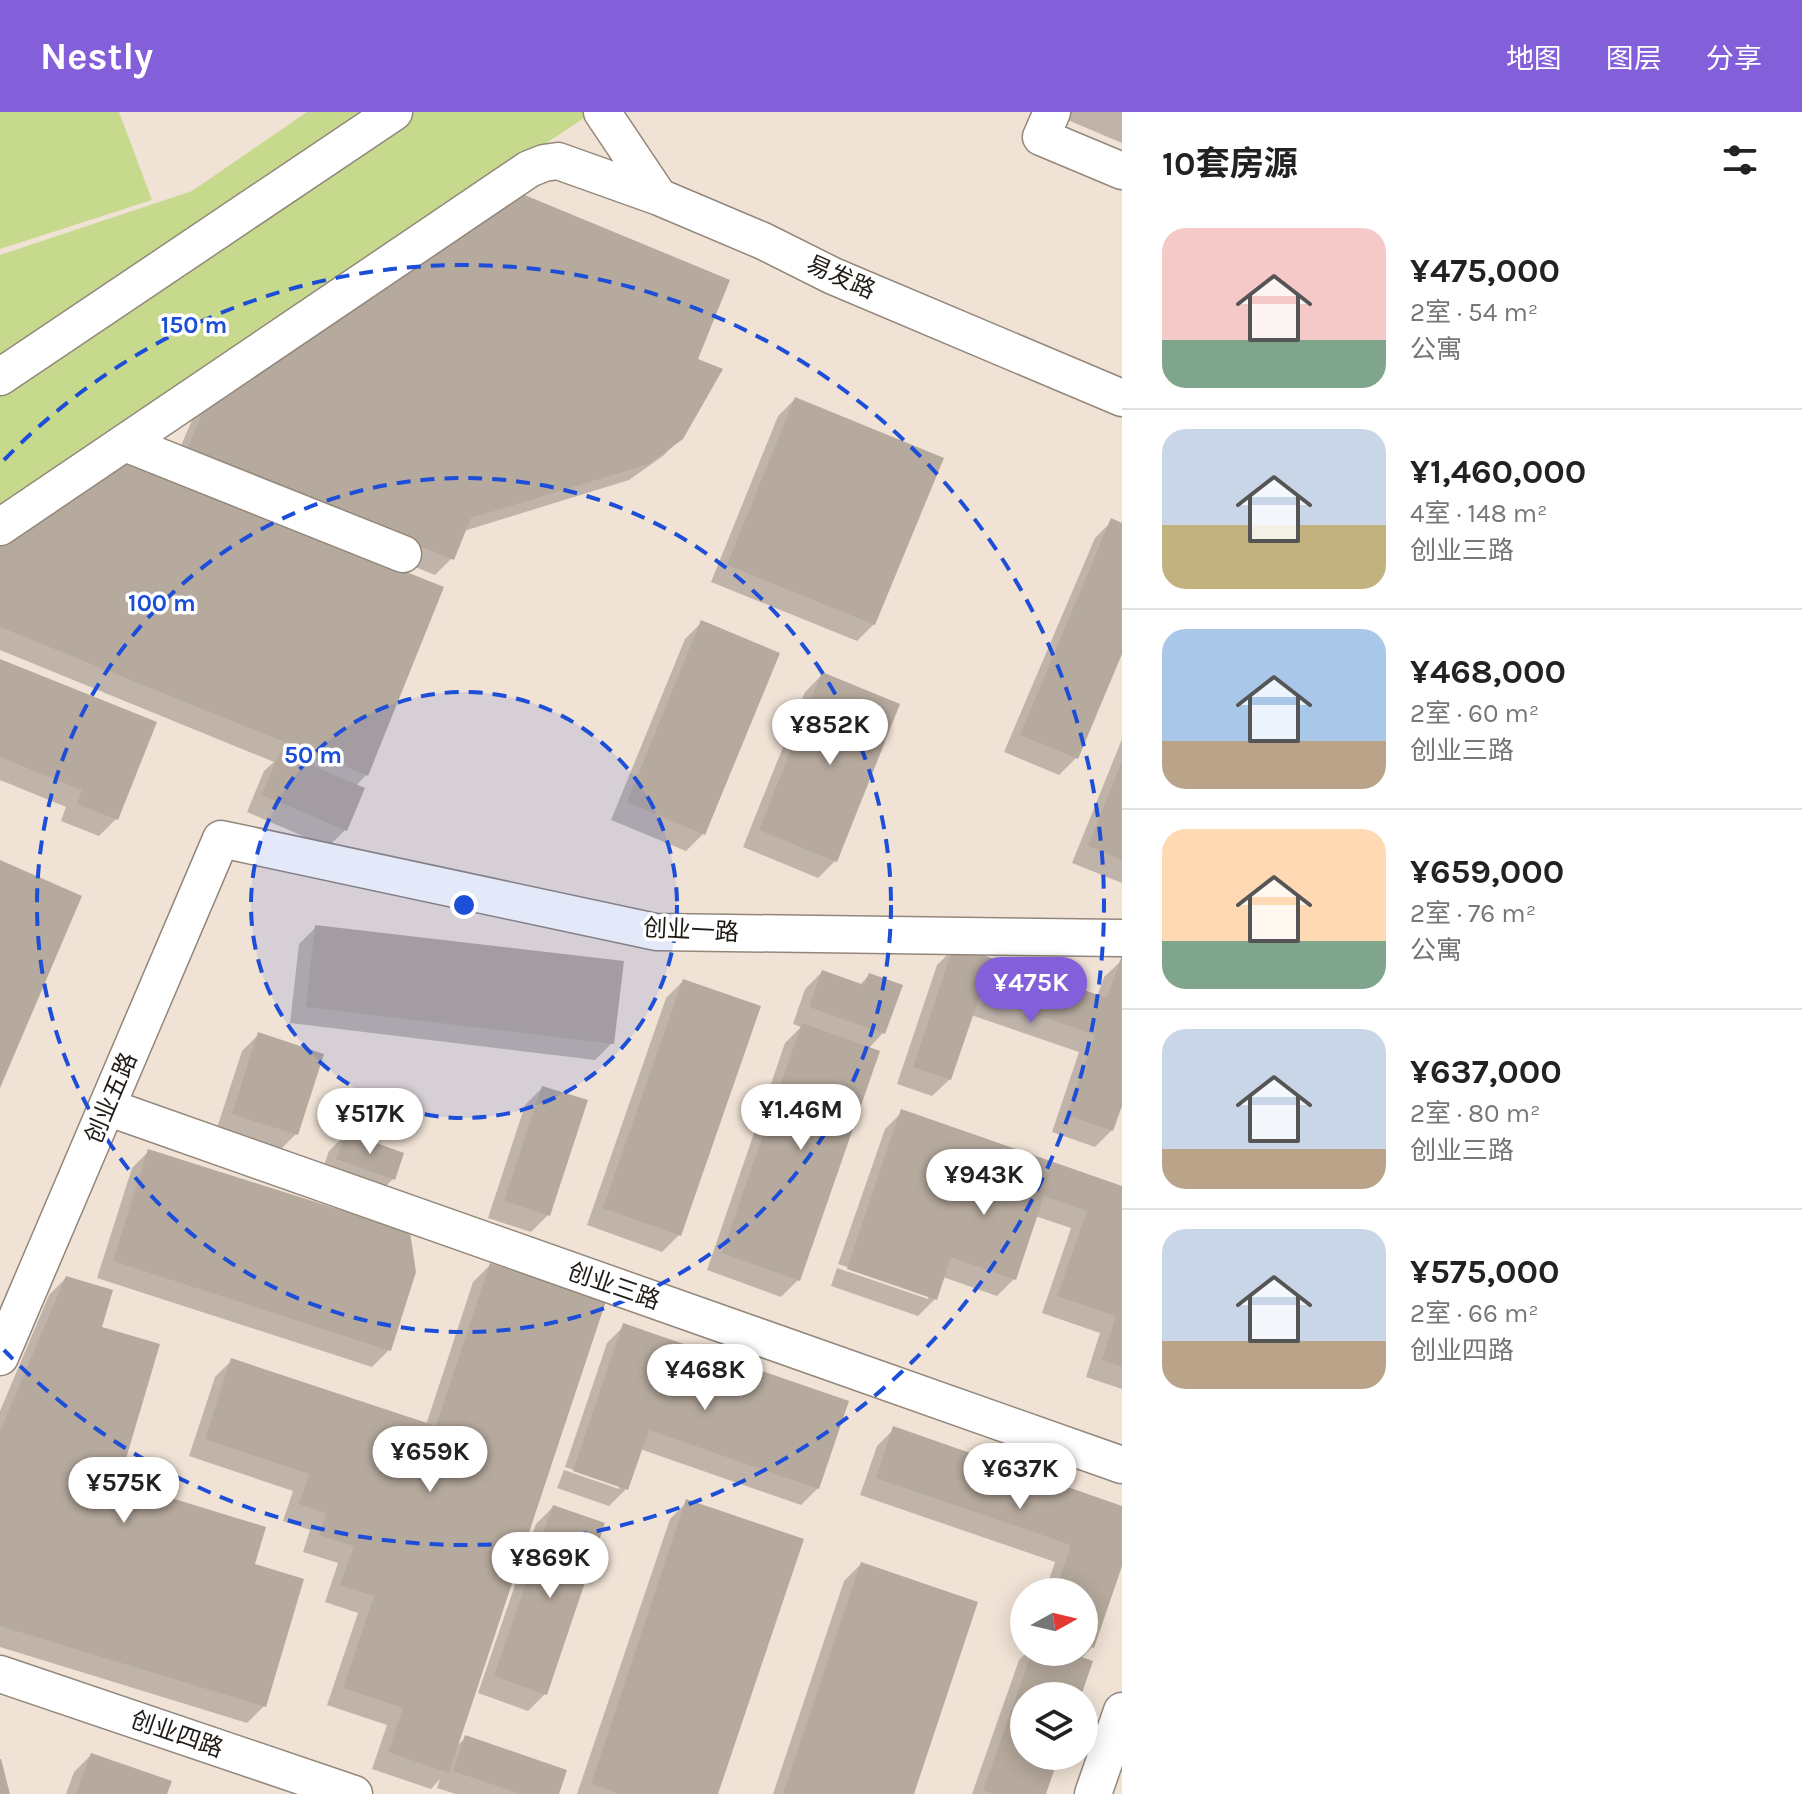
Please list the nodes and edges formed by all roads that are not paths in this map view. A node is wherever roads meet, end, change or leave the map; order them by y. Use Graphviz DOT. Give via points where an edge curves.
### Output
graph roads {
  1 [pos="394,112"];
  2 [pos="602,112"];
  3 [pos="1052,112"];
  4 [pos="1122,171"];
  5 [pos="659,197"];
  6 [pos="0,377"];
  7 [pos="1122,398"];
  8 [pos="125,443"];
  9 [pos="0,527"];
  10 [pos="403,554"];
  11 [pos="221,839"];
  12 [pos="1122,938"];
  13 [pos="107,1107"];
  14 [pos="0,1357"];
  15 [pos="1122,1465"];
  16 [pos="0,1674"];
  17 [pos="1122,1711"];
  18 [pos="354,1794"];
  19 [pos="1093,1794"];
  1 -- 6 [label="street"];
  2 -- 5 [label="street"];
  3 -- 4 [label="street" via="1041,137"];
  5 -- 7 [label="street, 易发路"];
  5 -- 8 [label="street, 易发路" via="558,161 529,169"];
  8 -- 9 [label="street"];
  8 -- 10 [label="street"];
  11 -- 12 [label="street, 创业一路" via="656,932"];
  11 -- 13 [label="street, 创业五路"];
  13 -- 14 [label="street, 创业五路"];
  13 -- 15 [label="street, 创业三路"];
  16 -- 18 [label="street, 创业四路"];
  17 -- 19 [label="street"];
}
